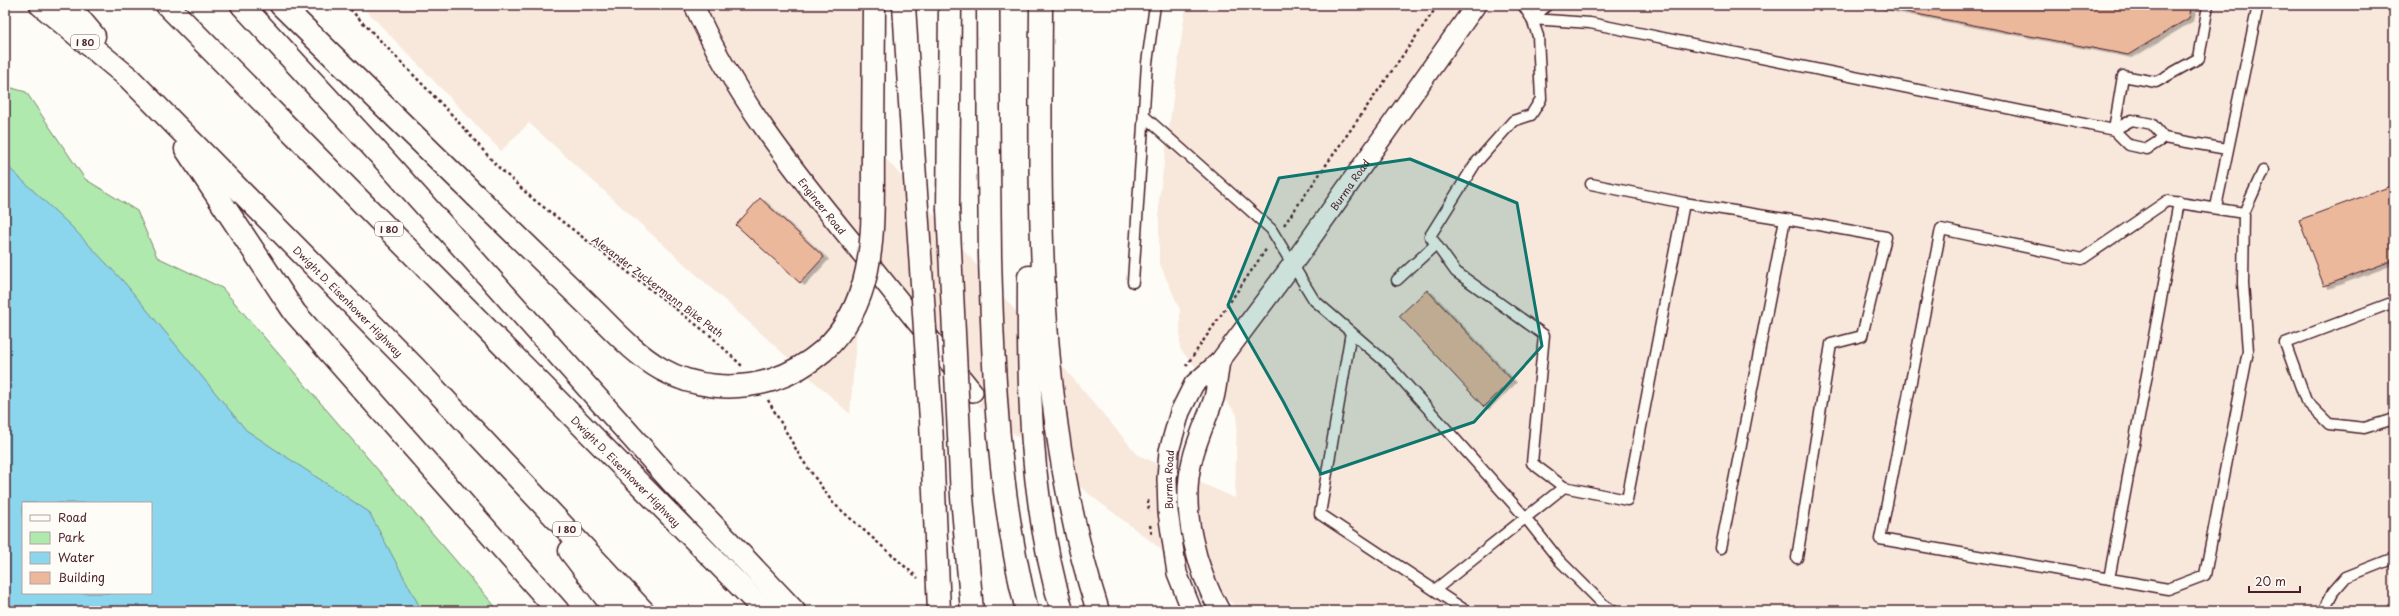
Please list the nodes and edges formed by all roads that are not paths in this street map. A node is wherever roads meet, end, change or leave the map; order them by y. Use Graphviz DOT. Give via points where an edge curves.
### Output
graph roads {
  1 [pos="41,5"];
  2 [pos="68,5"];
  3 [pos="167,5"];
  4 [pos="242,5"];
  5 [pos="281,5"];
  6 [pos="694,5"];
  7 [pos="874,5"];
  8 [pos="904,5"];
  9 [pos="950,5"];
  10 [pos="988,5"];
  11 [pos="1041,5"];
  12 [pos="1155,5"];
  13 [pos="1476,5"];
  14 [pos="1523,5"];
  15 [pos="1547,5"];
  16 [pos="2208,5"];
  17 [pos="2258,5"];
  18 [pos="1532,19"];
  19 [pos="129,78"];
  20 [pos="159,108"];
  21 [pos="1144,116"];
  22 [pos="1040,123"];
  23 [pos="2114,130"];
  24 [pos="2164,138"];
  25 [pos="2227,149"];
  26 [pos="2263,171"];
  27 [pos="1592,184"];
  28 [pos="2178,202"];
  29 [pos="1684,203"];
  30 [pos="2216,207"];
  31 [pos="948,209"];
  32 [pos="2244,213"];
  33 [pos="1785,219"];
  34 [pos="1436,244"];
  35 [pos="1292,265"];
  36 [pos="1396,280"];
  37 [pos="1133,282"];
  38 [pos="2394,302"];
  39 [pos="1351,332"];
  40 [pos="1220,361"];
  41 [pos="973,392"];
  42 [pos="2394,419"];
  43 [pos="490,447"];
  44 [pos="1564,487"];
  45 [pos="1525,517"];
  46 [pos="1721,548"];
  47 [pos="1797,558"];
  48 [pos="2394,558"];
  49 [pos="2109,579"];
  50 [pos="1436,590"];
  51 [pos="558,611"];
  52 [pos="616,611"];
  53 [pos="643,611"];
  54 [pos="765,611"];
  55 [pos="794,611"];
  56 [pos="939,611"];
  57 [pos="942,611"];
  58 [pos="972,611"];
  59 [pos="1027,611"];
  60 [pos="1062,611"];
  61 [pos="1098,611"];
  62 [pos="1192,611"];
  63 [pos="1220,611"];
  64 [pos="1466,611"];
  65 [pos="1613,611"];
  66 [pos="2323,611"];
  1 -- 19 [label="highway, Dwight D. Eisenhower Highway / I 80"];
  2 -- 19 [label="highway"];
  3 -- 54 [label="highway, Dwight D. Eisenhower Highway / I 80"];
  4 -- 55 [label="highway" via="380,155 652,460"];
  5 -- 7 [label="highway, bridge" via="629,344 661,369 687,380 730,387 760,383 791,373 819,355 841,331 859,302 868,272 872,202"];
  6 -- 41 [label="street, Engineer Road" via="754,114 796,173"];
  8 -- 56 [label="highway, bridge" via="930,412"];
  9 -- 31 [label="highway"];
  10 -- 59 [label="highway" via="988,165 994,388 1005,498"];
  11 -- 22 [label="highway"];
  12 -- 21 [label="lane"];
  13 -- 35 [label="street, Burma Road"];
  14 -- 18 [label="lane"];
  15 -- 18 [label="lane"];
  16 -- 23 [label="lane" via="2198,58 2156,82 2123,76"];
  17 -- 25 [label="lane"];
  18 -- 23 [label="lane" via="1590,23"];
  18 -- 34 [label="lane" via="1538,36 1541,99 1531,115 1513,121 1475,164 1430,236"];
  19 -- 20 [label="highway, Dwight D. Eisenhower Highway / I 80"];
  20 -- 43 [label="highway, Dwight D. Eisenhower Highway / I 80"];
  20 -- 51 [label="highway" via="299,318"];
  21 -- 35 [label="lane" via="1271,229"];
  21 -- 37 [label="lane"];
  22 -- 60 [label="highway" via="1029,269 1030,418 1043,527"];
  22 -- 61 [label="highway" via="1044,300 1052,398 1073,518"];
  23 -- 24 [label="lane" via="2132,120 2152,124"];
  23 -- 24 [label="lane" via="2129,145 2147,149"];
  24 -- 25 [label="lane"];
  25 -- 30 [label="lane"];
  26 -- 32 [label="lane"];
  27 -- 29 [label="lane"];
  28 -- 30 [label="lane"];
  28 -- 49 [label="lane"];
  28 -- 49 [label="lane" via="2167,201 2082,259 1941,229 1880,539"];
  29 -- 33 [label="lane"];
  29 -- 44 [label="lane" via="1627,500"];
  30 -- 32 [label="lane"];
  31 -- 57 [label="highway, bridge" via="946,542"];
  31 -- 58 [label="highway, bridge" via="962,489"];
  32 -- 49 [label="lane" via="2243,283 2248,351 2205,575 2168,589"];
  33 -- 46 [label="lane"];
  33 -- 47 [label="lane" via="1886,236 1862,336 1832,344"];
  34 -- 36 [label="lane"];
  34 -- 44 [label="lane" via="1456,272 1544,334 1532,463"];
  35 -- 39 [label="lane" via="1314,300"];
  35 -- 40 [label="street, Burma Road"];
  38 -- 42 [label="lane" via="2285,343 2306,401 2329,424 2364,428"];
  39 -- 45 [label="lane" via="1388,364"];
  39 -- 50 [label="lane" via="1320,514"];
  40 -- 62 [label="street, Burma Road" via="1194,384 1180,412 1169,451 1166,479 1172,547 1177,573"];
  40 -- 63 [label="street, Burma Road" via="1214,397 1200,431 1191,463 1188,490 1190,530 1202,570"];
  43 -- 52 [label="highway"];
  43 -- 53 [label="highway, Dwight D. Eisenhower Highway / I 80"];
  44 -- 45 [label="lane"];
  45 -- 50 [label="lane"];
  45 -- 65 [label="lane" via="1559,560"];
  48 -- 66 [label="lane" via="2346,577 2333,592"];
  50 -- 64 [label="lane"];
}
